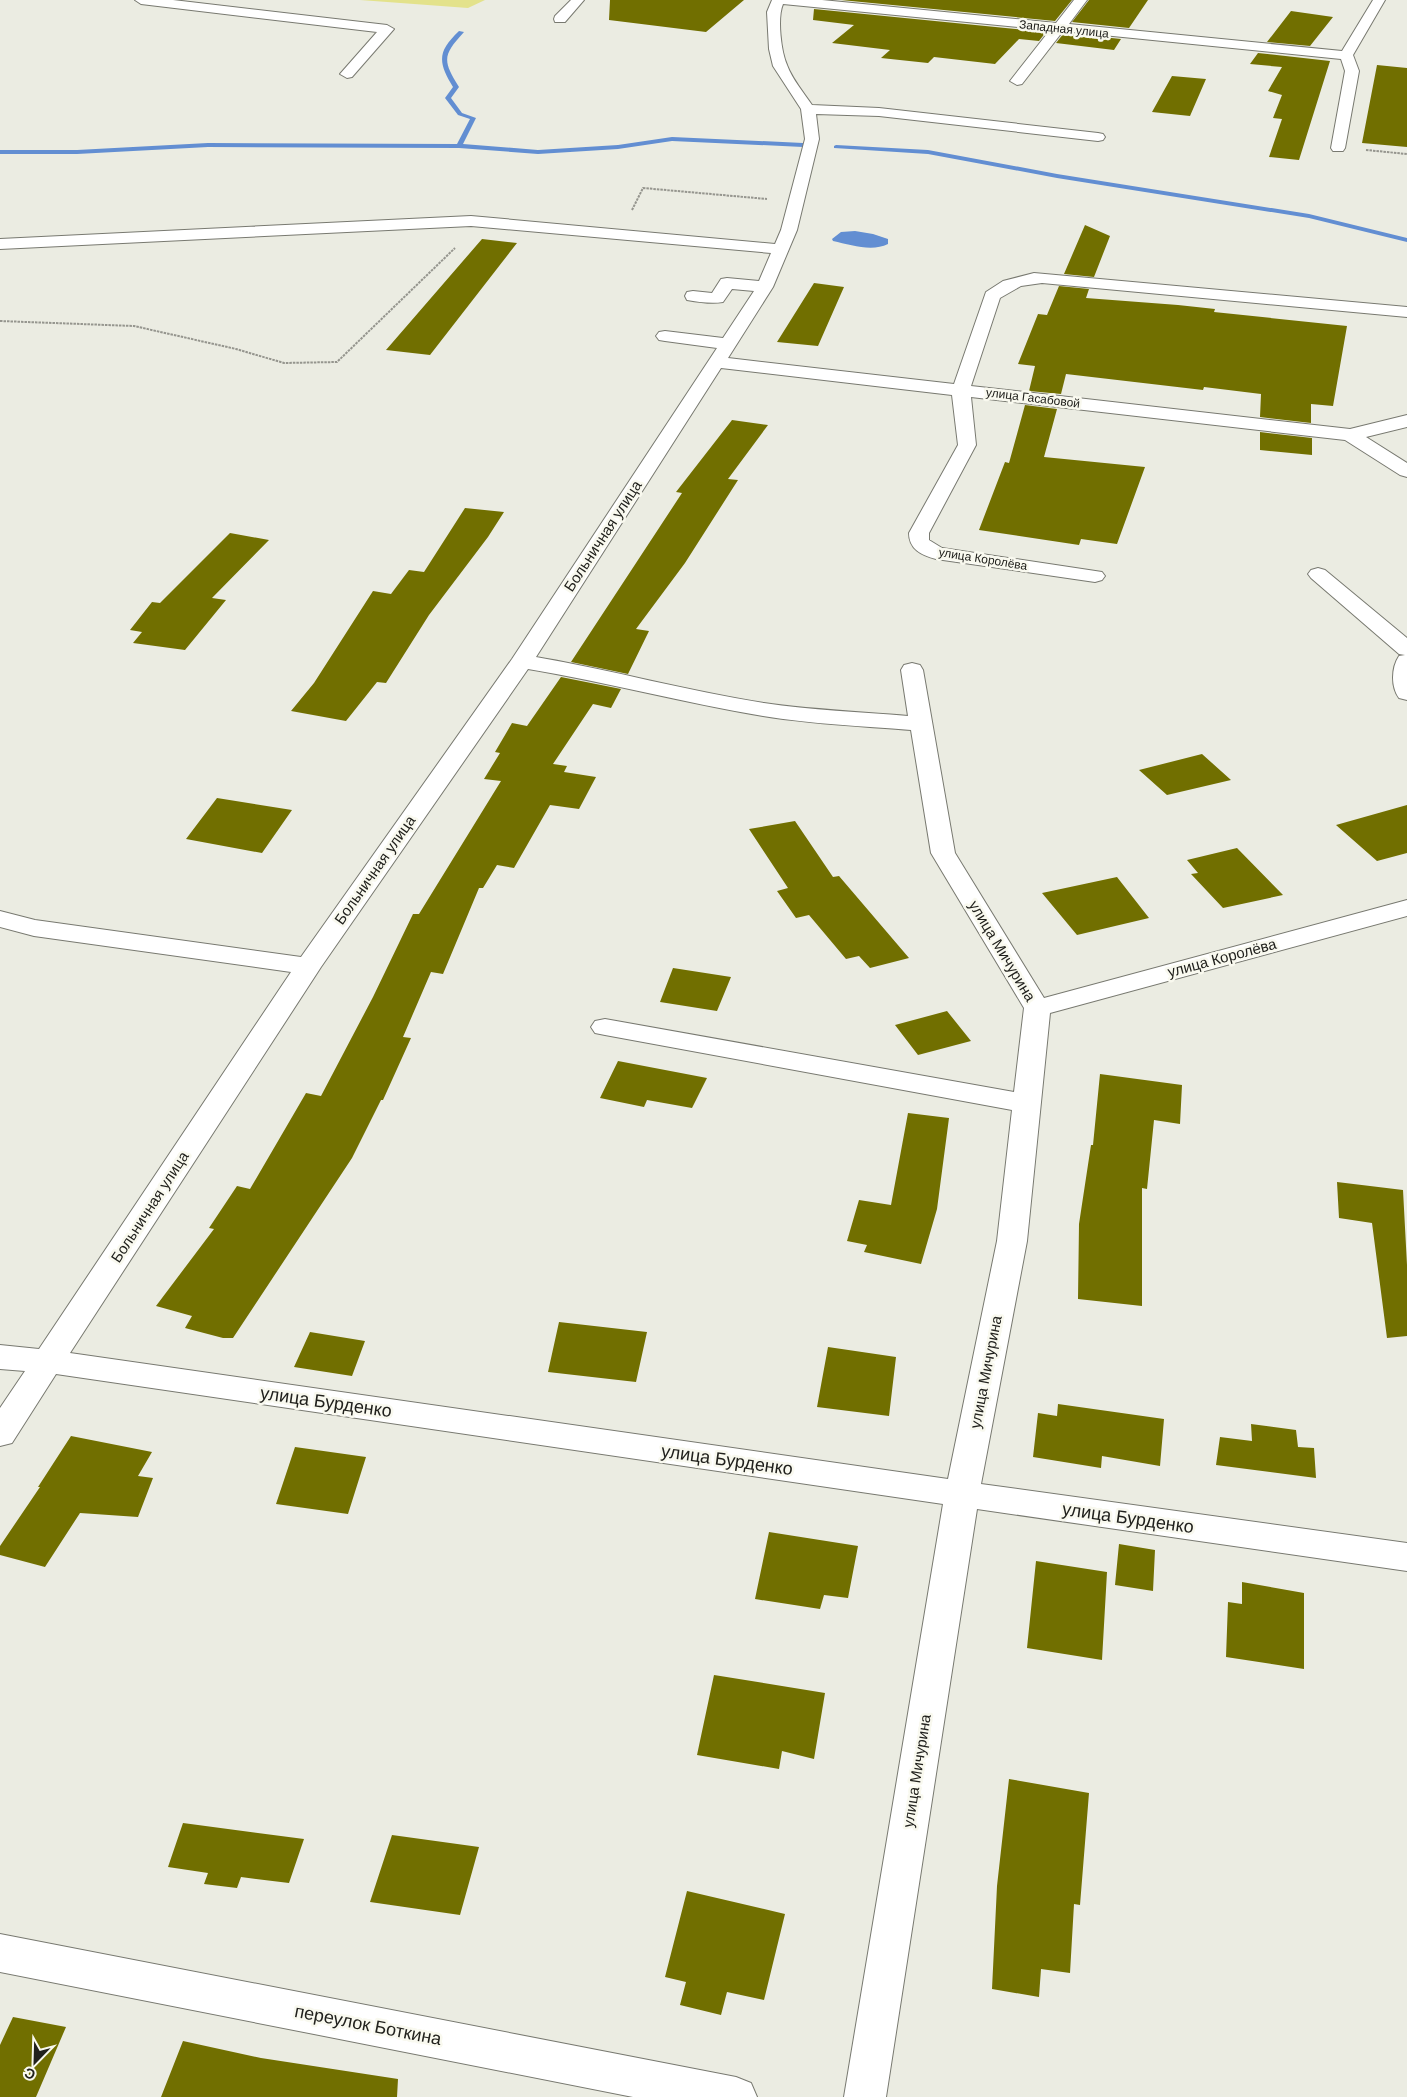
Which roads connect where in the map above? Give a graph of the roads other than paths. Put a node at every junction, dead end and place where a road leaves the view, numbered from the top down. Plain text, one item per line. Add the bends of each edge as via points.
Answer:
1 (141, 0) edge
2 (578, 0) edge
3 (778, 0) edge
4 (783, 0) edge
5 (1081, 0) edge
6 (1379, 0) edge
7 (560, 20) dead end
8 (1058, 28) junction
9 (1346, 55) junction
10 (347, 74) dead end
11 (1017, 81) dead end
12 (808, 109) junction
13 (1098, 137) dead end
14 (1338, 148) road end
15 (0, 244) edge
16 (781, 249) junction
17 (765, 287) junction
18 (693, 296) dead end
19 (1407, 312) edge
20 (665, 336) dead end
21 (722, 353) junction
22 (961, 390) junction
23 (1407, 421) edge
24 (1350, 435) junction
25 (1407, 471) edge
26 (1318, 574) dead end
27 (1096, 576) dead end
28 (1407, 650) edge
29 (522, 661) junction
30 (1407, 662) edge
31 (912, 670) dead end
32 (1407, 693) edge
33 (921, 724) junction
34 (1407, 908) edge
35 (0, 919) edge
36 (308, 966) junction
37 (1037, 1008) junction
38 (605, 1027) dead end
39 (1027, 1104) junction
40 (0, 1356) edge
41 (48, 1361) junction
42 (0, 1434) edge
43 (962, 1494) junction
44 (1407, 1557) edge
45 (0, 1953) edge
46 (736, 2097) edge
47 (865, 2097) edge

1 - 10 street via 387,29
2 - 7 street
3 - 12 street via 773,12 780,66
4 - 8 street, Западная улица
5 - 8 street
6 - 9 street
8 - 9 street, Западная улица
8 - 11 street
9 - 14 street via 1352,71
12 - 13 street via 908,115
12 - 16 street, Больничная улица via 812,138 789,230
15 - 16 street via 482,222
16 - 17 street, Больничная улица
17 - 18 street via 727,283 718,298
17 - 21 street, Больничная улица
19 - 22 street via 1090,282 1024,279 1010,283 992,296
20 - 21 street, улица Гасабовой
21 - 22 street, улица Гасабовой
21 - 29 street, Больничная улица
22 - 24 street, улица Гасабовой
22 - 27 street, улица Королёва via 967,445 919,533 919,543 936,553
23 - 24 street
24 - 25 street
26 - 28 street
29 - 33 street via 765,710
29 - 36 street, Больничная улица
30 - 32 street via 1404,688
31 - 33 street, улица Мичурина
33 - 37 street, улица Мичурина via 943,854
34 - 37 street, улица Королёва
35 - 36 street via 34,928
36 - 41 street, Больничная улица
37 - 39 street, улица Мичурина
38 - 39 street
39 - 43 street, улица Мичурина via 1012,1241
40 - 41 street, улица Бурденко
41 - 42 street, Больничная улица
41 - 43 street, улица Бурденко
43 - 44 street, улица Бурденко
43 - 47 street, улица Мичурина
45 - 46 street, переулок Боткина

